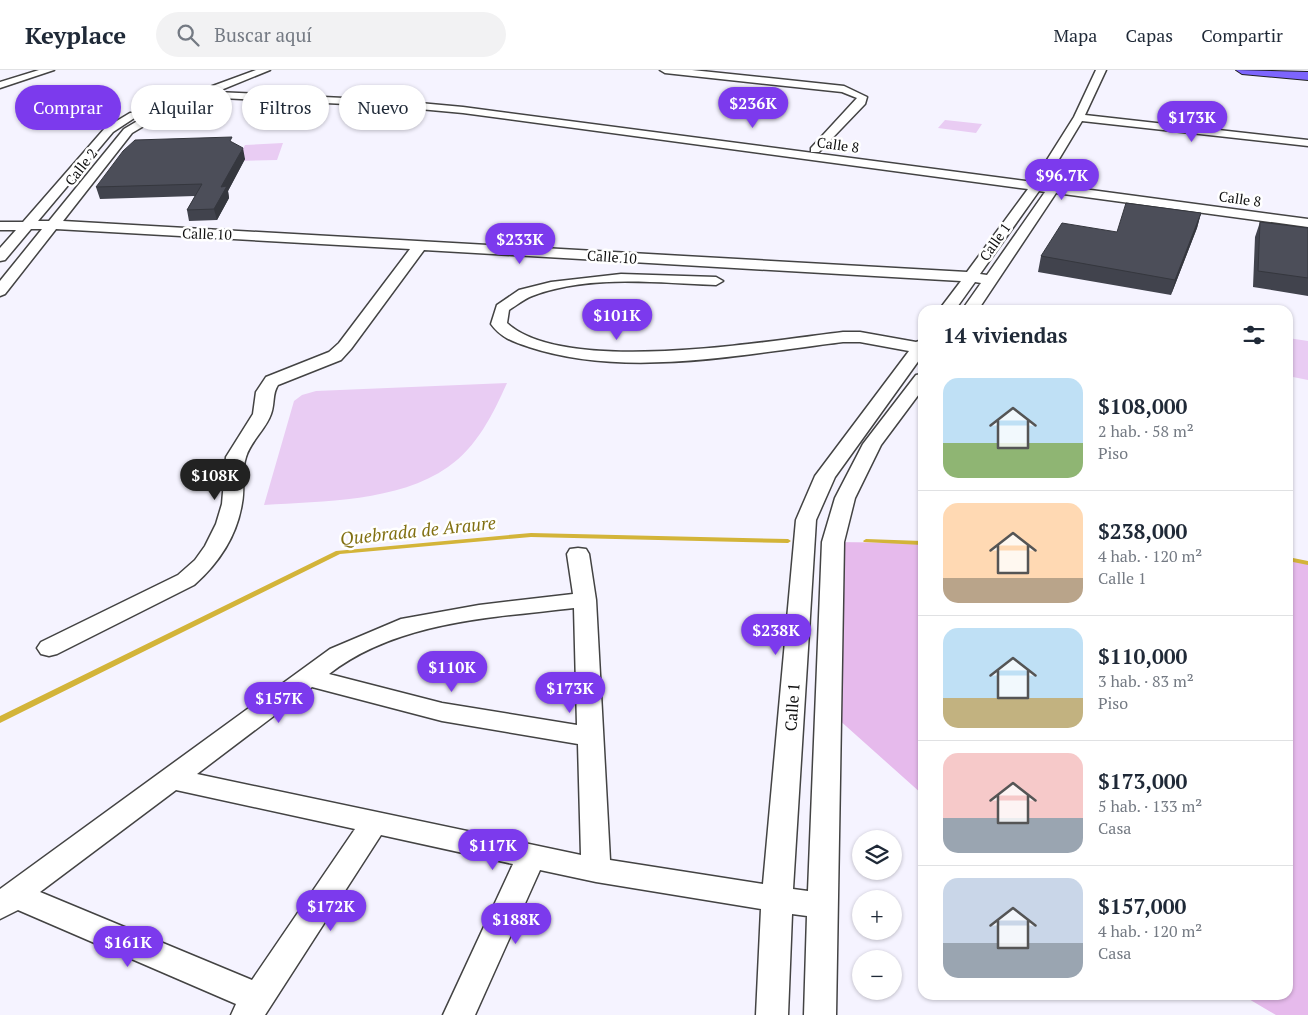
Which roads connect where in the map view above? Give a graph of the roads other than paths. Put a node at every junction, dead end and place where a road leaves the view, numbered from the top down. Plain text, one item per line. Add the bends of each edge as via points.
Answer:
1 (49, 70) edge
2 (245, 70) edge
3 (265, 70) edge
4 (665, 70) edge
5 (1101, 70) edge
6 (1114, 70) edge
7 (1242, 70) edge
8 (1287, 70) edge
9 (1308, 72) edge
10 (1308, 76) edge
11 (0, 85) edge
12 (213, 85) edge
13 (219, 85) edge
14 (232, 93) edge
15 (232, 94) edge
16 (1085, 117) junction
17 (131, 118) edge
18 (131, 129) edge
19 (1308, 143) edge
20 (815, 150) junction
21 (1038, 184) junction
22 (1056, 186) junction
23 (1308, 215) edge
24 (1308, 223) edge
25 (54, 225) junction
26 (0, 226) edge
27 (28, 226) junction
28 (421, 245) junction
29 (0, 257) edge
30 (971, 277) junction
31 (989, 280) junction
32 (716, 281) dead end
33 (0, 291) edge
34 (951, 305) edge
35 (973, 305) edge
36 (918, 346) edge
37 (918, 352) edge
38 (918, 384) edge
39 (578, 554) dead end
40 (585, 600) junction
41 (50, 648) dead end
42 (307, 677) junction
43 (591, 737) junction
44 (173, 779) junction
45 (374, 823) junction
46 (531, 857) junction
47 (596, 870) junction
48 (8, 900) edge
49 (777, 900) junction
50 (823, 906) junction
51 (253, 1007) edge
52 (459, 1015) edge
53 (772, 1015) edge
54 (820, 1015) edge

1 - 11 street
2 - 12 street, Calle 2
3 - 13 street, Calle 2
4 - 20 street via 844,89 862,97 861,102
5 - 16 street, Calle 1
6 - 16 street, Calle 1
7 - 10 main road
8 - 9 main road
14 - 20 street, Calle 8 via 432,101
15 - 21 street, Calle 8 via 463,110
16 - 19 street
16 - 21 street, Calle 1
16 - 22 street, Calle 1
17 - 27 street, Calle 2 via 109,130
18 - 25 street, Calle 2
20 - 21 street, Calle 8
21 - 22 street, Calle 8
21 - 30 street, Calle 1
22 - 23 street, Calle 8
22 - 24 street, Calle 8
22 - 31 street, Calle 1
25 - 27 street, Calle 10
25 - 28 street, Calle 10
25 - 33 street, Calle 2
26 - 27 street, Calle 10
27 - 29 street, Calle 2
28 - 30 street, Calle 10
28 - 41 street via 335,356 272,381 265,392 262,414 236,457 234,495 226,524 203,565 186,580
30 - 31 street, Calle 10
30 - 34 street, Calle 1
31 - 35 street, Calle 1
32 - 36 street via 573,282 527,293 502,308 499,324 512,336 558,351 632,357 689,355 843,337
37 - 49 street, Calle 1 via 825,476 806,520
38 - 50 street via 872,444 845,498 833,542
39 - 40 street
40 - 42 street via 479,612 400,627 338,655
40 - 43 street
42 - 43 street via 442,712
42 - 44 street
43 - 47 street
44 - 45 street
44 - 48 street
45 - 46 street
45 - 51 street
46 - 47 street
46 - 52 street
47 - 49 street
48 - 51 street
49 - 50 street
49 - 53 street, Calle 1
50 - 54 street

